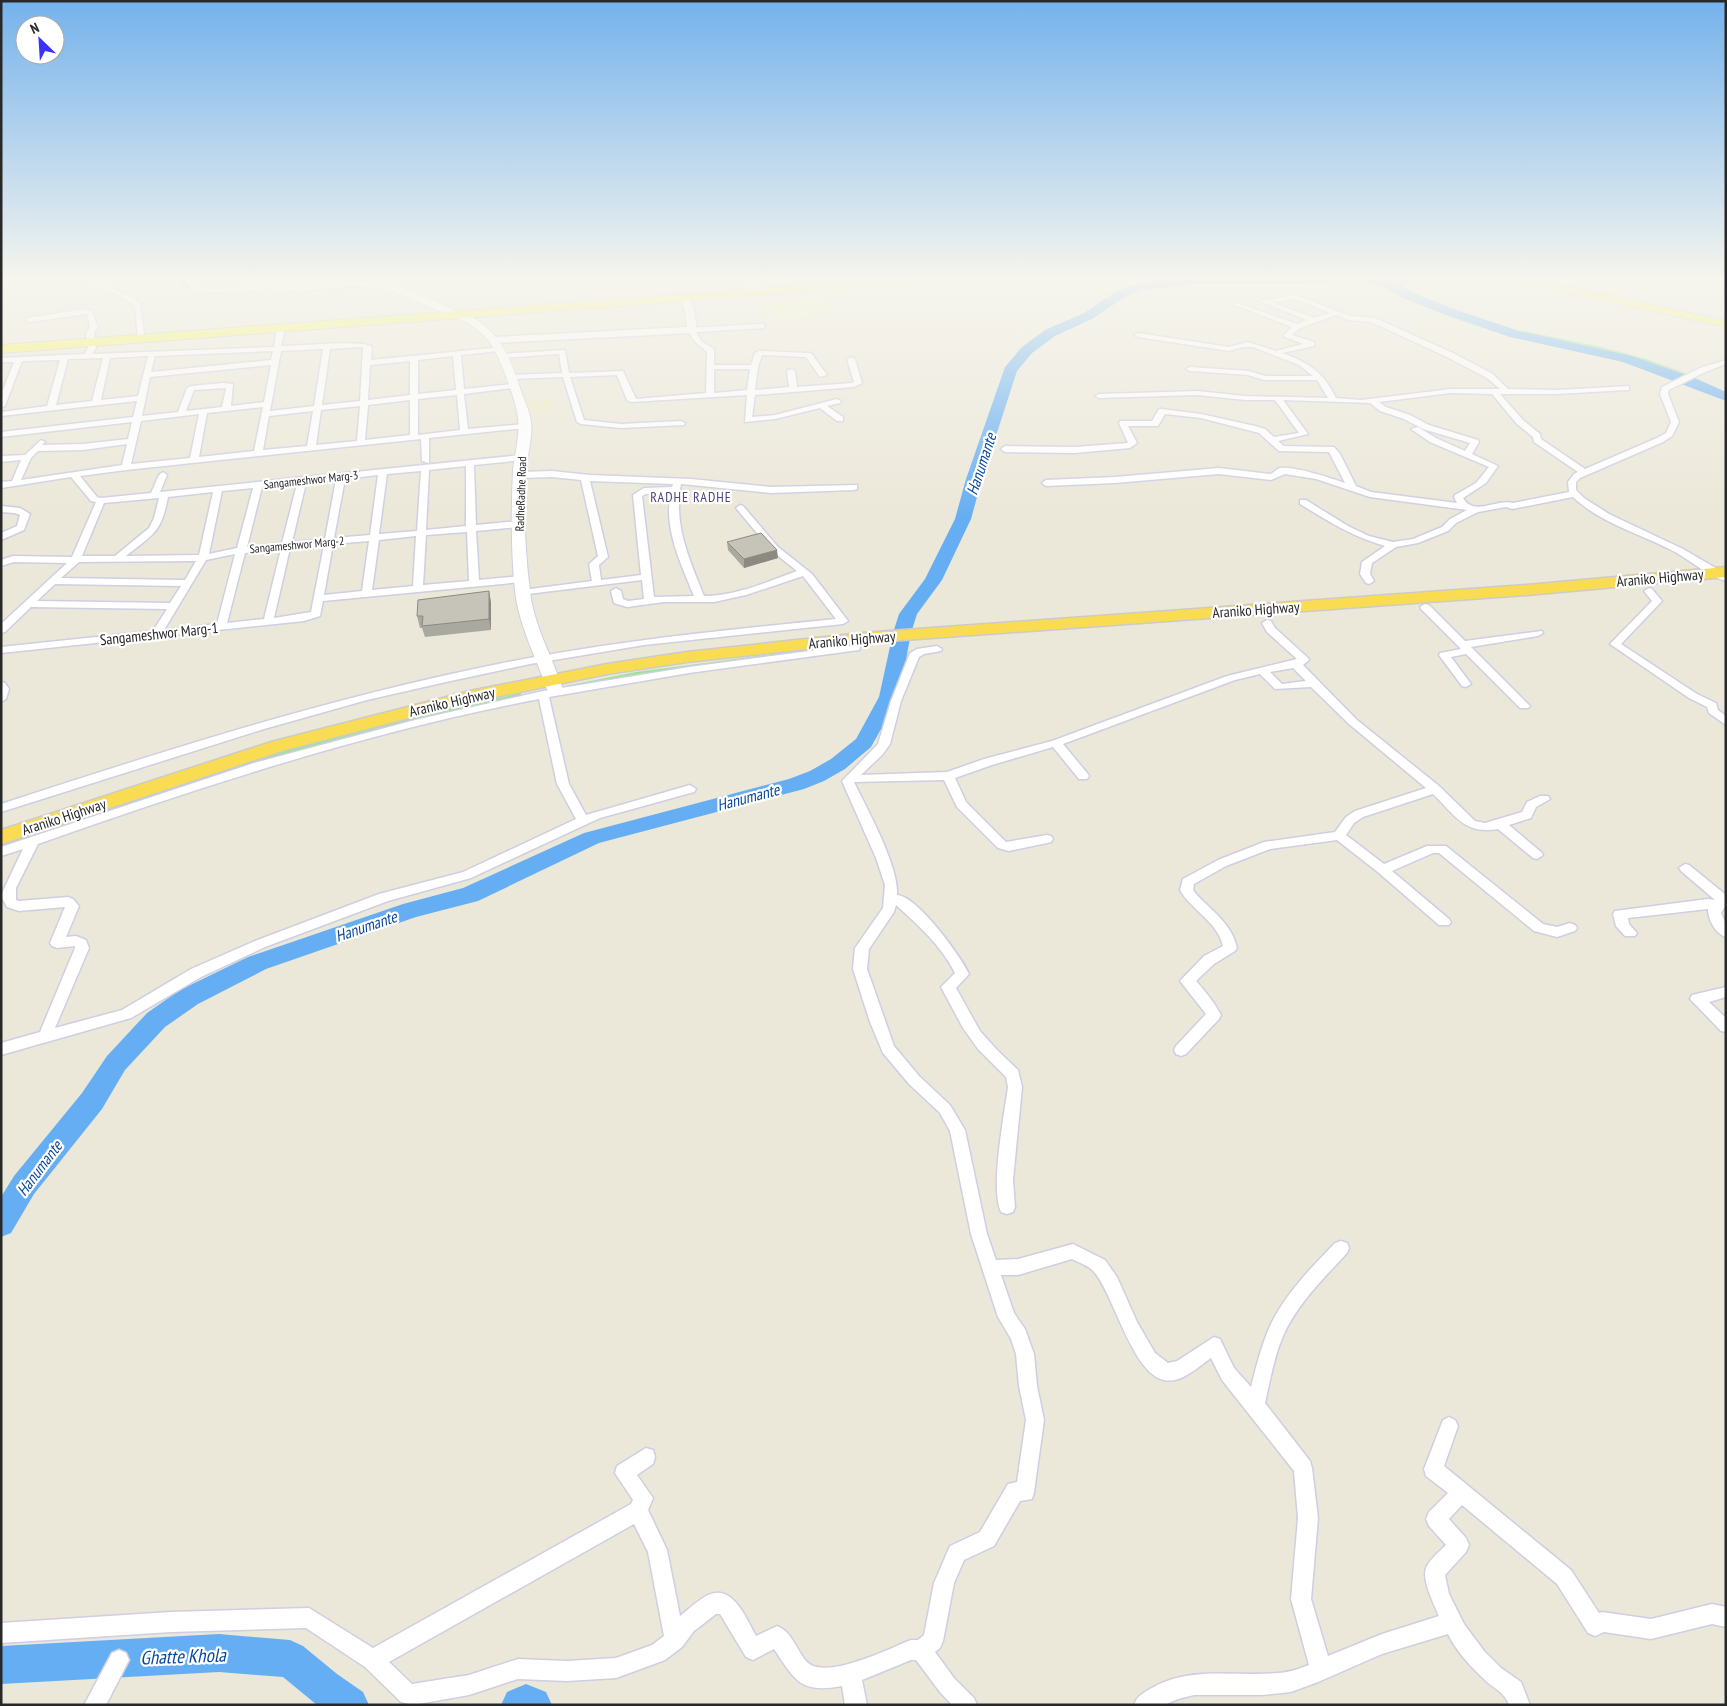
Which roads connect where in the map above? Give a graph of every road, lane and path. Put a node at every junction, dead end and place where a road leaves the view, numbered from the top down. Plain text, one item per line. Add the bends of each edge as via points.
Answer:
1 (107, 355) edge
2 (86, 356) joint
3 (94, 356) edge
4 (151, 356) edge
5 (275, 356) edge
6 (325, 356) edge
7 (367, 356) edge
8 (440, 356) edge
9 (457, 356) edge
10 (501, 356) edge
11 (563, 356) edge
12 (710, 356) edge
13 (758, 356) edge
14 (809, 356) edge
15 (1283, 356) edge
16 (1450, 356) edge
17 (65, 357) junction
18 (414, 358) junction
19 (19, 359) junction
20 (851, 359) dead end
21 (1, 360) edge
22 (274, 362) junction
23 (1726, 362) edge
24 (367, 363) junction
25 (711, 367) junction
26 (754, 367) junction
27 (1190, 370) dead end
28 (790, 371) dead end
29 (147, 375) junction
30 (566, 375) junction
31 (823, 375) dead end
32 (1319, 378) junction
33 (511, 382) junction
34 (1626, 388) dead end
35 (793, 390) junction
36 (1493, 390) junction
37 (1506, 390) junction
38 (752, 391) junction
39 (461, 392) junction
40 (710, 394) junction
41 (1099, 396) dead end
42 (414, 397) junction
43 (142, 398) junction
44 (1277, 398) junction
45 (837, 401) dead end
46 (1333, 401) junction
47 (1373, 402) junction
48 (96, 403) junction
49 (363, 403) junction
50 (267, 404) junction
51 (1, 406) edge
52 (820, 406) junction
53 (51, 408) junction
54 (316, 408) junction
55 (226, 409) junction
56 (203, 412) junction
57 (1, 414) edge
58 (181, 414) junction
59 (265, 414) junction
60 (137, 419) junction
61 (840, 419) dead end
62 (682, 423) dead end
63 (525, 426) junction
64 (51, 429) junction
65 (1415, 429) dead end
66 (464, 432) junction
67 (1, 434) edge
68 (425, 436) junction
69 (414, 437) junction
70 (1272, 440) junction
71 (132, 441) junction
72 (362, 443) junction
73 (37, 448) junction
74 (311, 448) junction
75 (1005, 449) dead end
76 (258, 454) junction
77 (1467, 455) junction
78 (27, 456) junction
79 (521, 458) junction
80 (1, 459) edge
81 (194, 460) junction
82 (470, 463) junction
83 (426, 464) junction
84 (126, 467) junction
85 (383, 472) junction
86 (1585, 473) junction
87 (74, 475) junction
88 (163, 475) dead end
89 (521, 475) junction
90 (341, 476) junction
91 (590, 478) junction
92 (302, 480) junction
93 (15, 483) junction
94 (1046, 483) dead end
95 (1, 485) edge
96 (258, 485) junction
97 (677, 485) junction
98 (854, 487) dead end
99 (1352, 488) junction
100 (218, 490) junction
101 (1574, 494) junction
102 (160, 496) junction
103 (101, 501) junction
104 (1303, 502) dead end
105 (740, 508) dead end
106 (1, 509) edge
107 (1471, 509) junction
108 (518, 524) junction
109 (471, 528) junction
110 (421, 533) junction
111 (1, 537) edge
112 (373, 538) junction
113 (329, 542) junction
114 (1393, 545) junction
115 (287, 546) junction
116 (242, 550) junction
117 (203, 558) junction
118 (117, 559) junction
119 (75, 560) junction
120 (1, 563) edge
121 (1718, 570) edge
122 (804, 572) junction
123 (646, 577) junction
124 (522, 578) junction
125 (52, 581) junction
126 (1369, 581) dead end
127 (188, 583) junction
128 (474, 583) junction
129 (597, 583) junction
130 (418, 588) junction
131 (616, 590) dead end
132 (523, 592) junction
133 (1649, 592) dead end
134 (367, 593) junction
135 (319, 598) junction
136 (700, 599) junction
137 (649, 600) junction
138 (28, 604) junction
139 (174, 606) junction
140 (1425, 607) dead end
141 (268, 622) junction
142 (1267, 622) dead end
143 (221, 627) junction
144 (1, 630) edge
145 (156, 634) junction
146 (1538, 634) dead end
147 (859, 638) junction
148 (1465, 648) junction
149 (937, 649) dead end
150 (1, 650) edge
151 (1296, 664) junction
152 (1262, 670) junction
153 (549, 679) junction
154 (1314, 684) junction
155 (1466, 684) dead end
156 (1, 685) edge
157 (1, 699) edge
158 (1524, 706) dead end
159 (1726, 722) edge
160 (1056, 743) junction
161 (948, 776) junction
162 (1083, 776) dead end
163 (853, 777) junction
164 (690, 789) dead end
165 (1435, 789) junction
166 (1544, 799) dead end
167 (1, 808) edge
168 (583, 820) junction
169 (1, 824) edge
170 (1500, 824) junction
171 (1339, 836) junction
172 (1, 837) edge
173 (1047, 839) dead end
174 (33, 841) junction
175 (1, 852) edge
176 (1537, 856) dead end
177 (1686, 868) dead end
178 (1383, 870) junction
179 (898, 899) dead end
180 (1722, 902) edge
181 (1444, 922) dead end
182 (1570, 928) dead end
183 (1726, 932) edge
184 (1630, 933) dead end
185 (1726, 992) edge
186 (1726, 1027) edge
187 (47, 1035) junction
188 (1, 1049) edge
189 (1181, 1050) dead end
190 (1007, 1207) dead end
191 (1341, 1248) dead end
192 (990, 1268) junction
193 (1255, 1405) junction
194 (1449, 1426) dead end
195 (646, 1457) dead end
196 (1462, 1492) junction
197 (638, 1511) junction
198 (1726, 1617) edge
199 (1453, 1622) junction
200 (1, 1633) edge
201 (675, 1640) junction
202 (921, 1650) junction
203 (118, 1660) dead end
204 (372, 1660) junction
205 (1321, 1670) junction
206 (850, 1673) junction
207 (94, 1705) edge
208 (856, 1705) edge
209 (967, 1705) edge
210 (1144, 1705) edge
211 (1520, 1705) edge

1 - 48 street
2 - 3 street
2 - 17 street
4 - 29 street
5 - 22 street
6 - 54 street
7 - 24 street
8 - 18 street
9 - 39 street
10 - 33 main road, RadheRadhe Road
11 - 30 street
12 - 25 street
13 - 26 street
14 - 31 street
15 - 32 street via 1301,362
16 - 37 street via 1490,376
17 - 19 street
17 - 53 street
18 - 24 street
18 - 42 street
19 - 21 street
19 - 51 street
20 - 35 street via 858,383
22 - 29 street
22 - 50 street
23 - 86 street via 1704,368 1665,389 1675,422 1669,434
24 - 49 street
25 - 26 street
25 - 40 street
26 - 38 street
27 - 32 street via 1256,374 1264,378
28 - 35 street
29 - 43 street
30 - 33 street
30 - 40 street via 620,372 631,400 636,401
30 - 62 street via 581,422 622,426
32 - 46 street
33 - 39 street
33 - 63 main road, RadheRadhe Road
34 - 37 street via 1557,392
35 - 38 street
36 - 37 street
36 - 47 street via 1432,392
36 - 86 street via 1537,440
38 - 40 street
38 - 52 street via 748,420
39 - 42 street
39 - 66 street
41 - 44 street via 1180,392
42 - 49 street
42 - 69 street
43 - 48 street
43 - 60 street
44 - 46 street
44 - 70 street via 1304,434
45 - 52 street
46 - 47 street
47 - 77 street via 1426,427 1475,442
48 - 53 street
49 - 54 street
49 - 72 street
50 - 55 street
50 - 59 street
52 - 61 street
53 - 57 street
54 - 59 street
54 - 74 street
55 - 56 street
55 - 58 street via 230,386 223,385 190,389
56 - 58 street
56 - 81 street
58 - 60 street
59 - 76 street
60 - 64 street
60 - 71 street
63 - 66 street
63 - 79 main road, RadheRadhe Road
64 - 67 street
64 - 73 street
65 - 77 street
66 - 68 street
68 - 69 street
68 - 83 street
69 - 72 street
70 - 75 street via 1262,431 1252,428 1208,417 1162,412 1155,424 1124,424 1133,443 1130,445 1075,450
70 - 99 street via 1282,449 1331,449
71 - 73 street
71 - 84 street
72 - 74 street
73 - 78 street
74 - 76 street
76 - 81 street
77 - 107 street via 1494,466 1476,488 1458,497
78 - 80 street
78 - 93 street
79 - 82 street, Sangameshwor Marg-3
79 - 89 main road, RadheRadhe Road
81 - 84 street
82 - 83 street, Sangameshwor Marg-3
82 - 109 street
83 - 85 street, Sangameshwor Marg-3
83 - 110 street
84 - 87 street
85 - 90 street, Sangameshwor Marg-3
85 - 112 street
86 - 101 street via 1574,480
87 - 93 street
87 - 103 street via 94,499
88 - 102 street
89 - 91 street
89 - 108 main road, RadheRadhe Road
90 - 92 street, Sangameshwor Marg-3
90 - 113 street
91 - 97 street
91 - 129 street via 585,479 603,557 594,564
92 - 96 street, Sangameshwor Marg-3
92 - 115 street
93 - 95 street
94 - 99 street via 1218,471 1271,477 1285,471
96 - 100 street, Sangameshwor Marg-3
96 - 116 street
97 - 98 street via 771,490
97 - 123 street via 638,495
97 - 136 street via 673,520
99 - 107 street via 1399,500
100 - 102 street, Sangameshwor Marg-3
100 - 117 street
101 - 107 street via 1512,506
101 - 121 street via 1615,520
102 - 103 street, Sangameshwor Marg-3
102 - 118 street via 156,526
103 - 119 street
104 - 114 street via 1345,528
105 - 122 street via 776,550
106 - 111 street via 25,514 21,528
107 - 114 street via 1445,529 1415,541
108 - 109 street, Sangameshwor Marg-2
108 - 124 main road, RadheRadhe Road
109 - 110 street, Sangameshwor Marg-2
109 - 128 street
110 - 112 street, Sangameshwor Marg-2
110 - 130 street
112 - 113 street, Sangameshwor Marg-2
112 - 134 street
113 - 115 street, Sangameshwor Marg-2
113 - 135 street
114 - 126 street via 1367,562 1365,574
115 - 116 street, Sangameshwor Marg-2
115 - 141 street
116 - 117 street, Sangameshwor Marg-2
116 - 143 street
117 - 118 street, Sangameshwor Marg-2
117 - 127 street
118 - 119 street, Sangameshwor Marg-2
119 - 120 street, Sangameshwor Marg-2 via 13,559
119 - 125 street
121 - 147 highway, Araniko Highway via 1527,590 944,627
122 - 136 street via 743,593
122 - 153 street via 843,621 643,642
123 - 129 street
123 - 137 street
124 - 128 street
124 - 132 main road, RadheRadhe Road
125 - 127 street
125 - 138 street
127 - 139 street
128 - 130 street
129 - 132 street
130 - 134 street
131 - 137 street via 618,601 622,603
132 - 153 main road, RadheRadhe Road via 532,632
133 - 159 street via 1657,601 1615,644 1712,705 1713,711
134 - 135 street
135 - 141 street, Sangameshwor Marg-1 via 316,614
136 - 137 street
138 - 139 street
138 - 144 street
139 - 145 street
140 - 148 street
141 - 143 street, Sangameshwor Marg-1
142 - 151 street via 1271,630 1304,660
143 - 145 street, Sangameshwor Marg-1
145 - 150 street, Sangameshwor Marg-1
146 - 148 street
147 - 153 street via 742,662
147 - 153 highway, Araniko Highway via 667,649
148 - 155 street via 1444,655
148 - 158 street
149 - 163 street via 914,655 884,744
151 - 152 street
151 - 154 street
152 - 154 street via 1279,688
152 - 160 street via 1188,693
153 - 167 street via 418,684 311,711
153 - 168 street via 563,784
153 - 169 highway, Araniko Highway via 343,715 237,746
153 - 172 highway, Araniko Highway via 278,746
153 - 174 street via 416,723 304,752
154 - 165 street via 1353,722
156 - 157 street via 4,689
160 - 161 street
160 - 162 street
161 - 163 street
161 - 173 street via 961,804 1002,845 1009,847
163 - 192 street via 848,780 882,858 892,895 889,909 862,948 860,969 888,1049 914,1080 945,1109 956,1130 979,1234
164 - 168 street
165 - 170 street via 1471,824 1486,827
165 - 171 street via 1360,814 1350,820
166 - 170 street via 1531,805 1527,815
168 - 187 street via 467,875 384,897 260,944 196,973 126,1014
170 - 176 street
171 - 178 street
171 - 189 street via 1268,846 1222,863 1188,882 1186,890 1191,899 1226,931 1230,948 1209,960 1187,981 1214,1015
174 - 175 street
174 - 187 street via 7,895 9,900 19,906 68,902 72,906 57,943 76,942 82,948
177 - 180 street
178 - 181 street
178 - 182 street via 1431,849 1442,850 1539,928 1557,932
179 - 190 street via 956,960 962,974 948,987 962,1018 992,1057 1013,1074 1015,1088 1005,1180
180 - 183 street via 1714,913
180 - 184 street via 1620,914 1623,926
185 - 186 street via 1697,999
187 - 188 street
191 - 193 street via 1285,1314
192 - 193 street via 1018,1267 1073,1251 1099,1265 1111,1282 1149,1359 1165,1372 1181,1369 1214,1344 1228,1374
192 - 202 street via 1007,1317 1019,1335 1025,1354 1035,1420 1025,1492 1015,1491 987,1539 957,1553 944,1583 933,1641
193 - 205 street via 1303,1468 1308,1518 1301,1599
194 - 196 street via 1433,1468
195 - 197 street via 624,1473 644,1498
196 - 198 street via 1564,1577 1595,1626 1602,1622 1651,1629 1712,1614
196 - 199 street via 1436,1519 1459,1545 1434,1572 1440,1596
197 - 201 street via 657,1550
197 - 204 street
199 - 205 street via 1414,1632
199 - 211 street via 1477,1658 1514,1689
200 - 204 street via 170,1622 309,1618
201 - 204 street via 658,1653 616,1668 518,1669 470,1685 408,1695
201 - 206 street via 687,1624 713,1603 726,1605 753,1650 777,1636 786,1645 795,1665 806,1675 823,1679
202 - 206 street via 911,1650
202 - 209 street via 947,1685
203 - 207 street
205 - 210 street via 1297,1681 1180,1686 1166,1690
206 - 208 street

